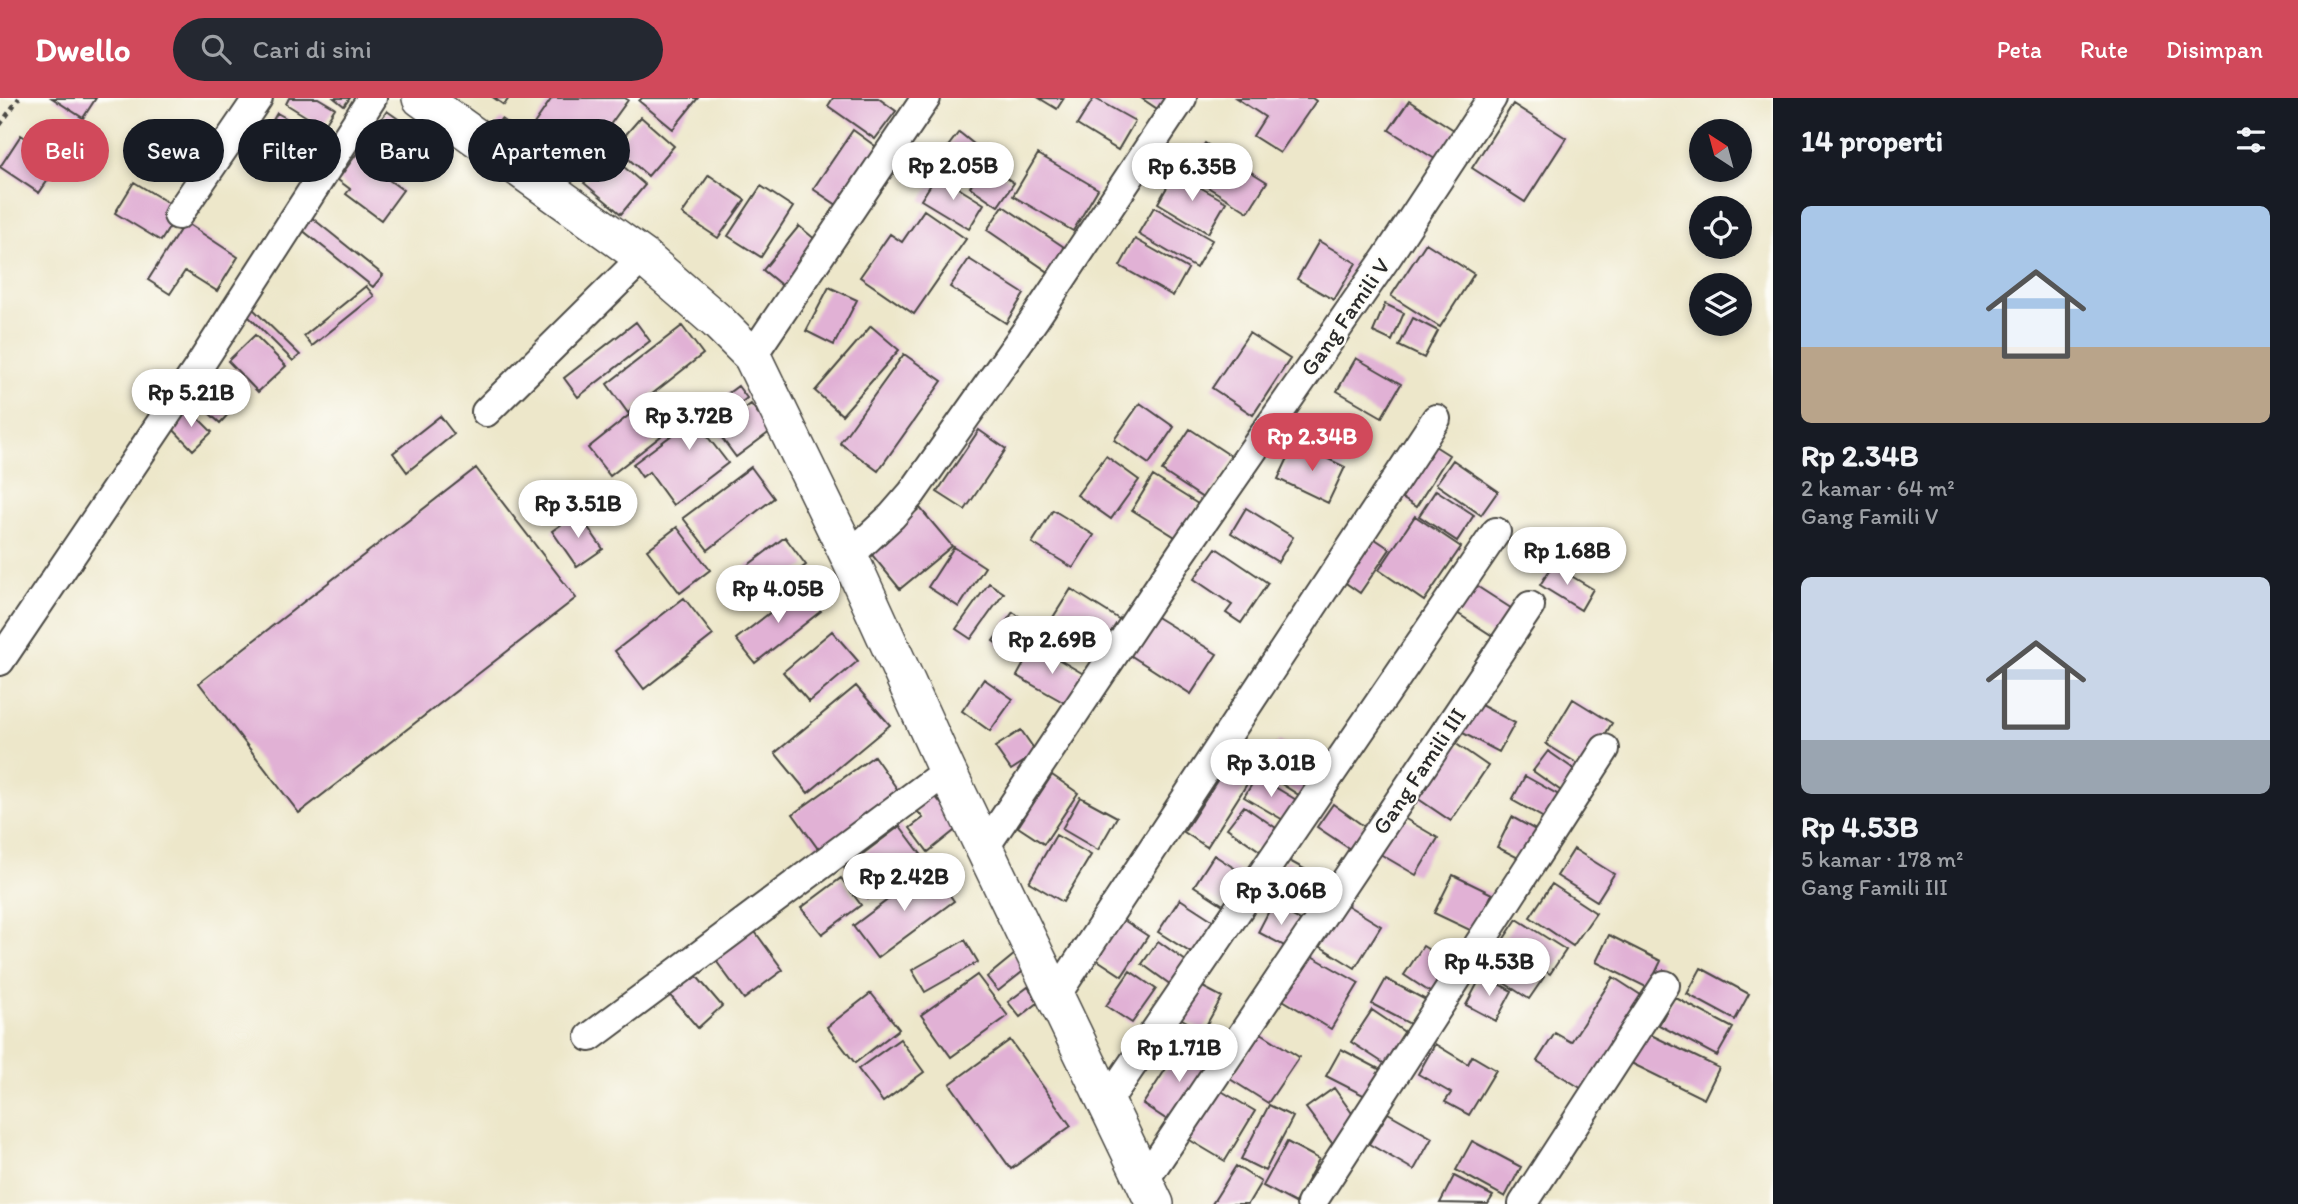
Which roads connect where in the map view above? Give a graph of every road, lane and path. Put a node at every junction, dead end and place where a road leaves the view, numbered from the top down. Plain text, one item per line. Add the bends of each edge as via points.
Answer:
1 (19, 98) edge
2 (258, 98) edge
3 (372, 98) edge
4 (421, 98) edge
5 (926, 98) edge
6 (1182, 98) edge
7 (1492, 98) edge
8 (0, 125) edge
9 (178, 215) dead end
10 (642, 257) junction
11 (752, 356) junction
12 (486, 412) dead end
13 (1436, 419) dead end
14 (1496, 532) dead end
15 (849, 556) junction
16 (1530, 606) dead end
17 (0, 661) edge
18 (1605, 749) dead end
19 (947, 771) junction
20 (985, 848) junction
21 (1665, 985) dead end
22 (1055, 996) junction
23 (590, 1037) dead end
24 (1106, 1103) junction
25 (1149, 1192) edge
26 (1311, 1204) edge
27 (1523, 1204) edge

1 - 8 path
2 - 9 street
3 - 17 street via 198,368
4 - 10 main road
5 - 11 street
6 - 15 street via 912,492
7 - 20 street, Gang Famili V
10 - 11 main road
10 - 12 street
11 - 15 main road
13 - 22 street
14 - 24 street
15 - 19 main road
16 - 25 street, Gang Famili III
18 - 26 street
19 - 20 main road
19 - 23 street
20 - 22 main road
21 - 27 street
22 - 24 main road
24 - 25 main road

